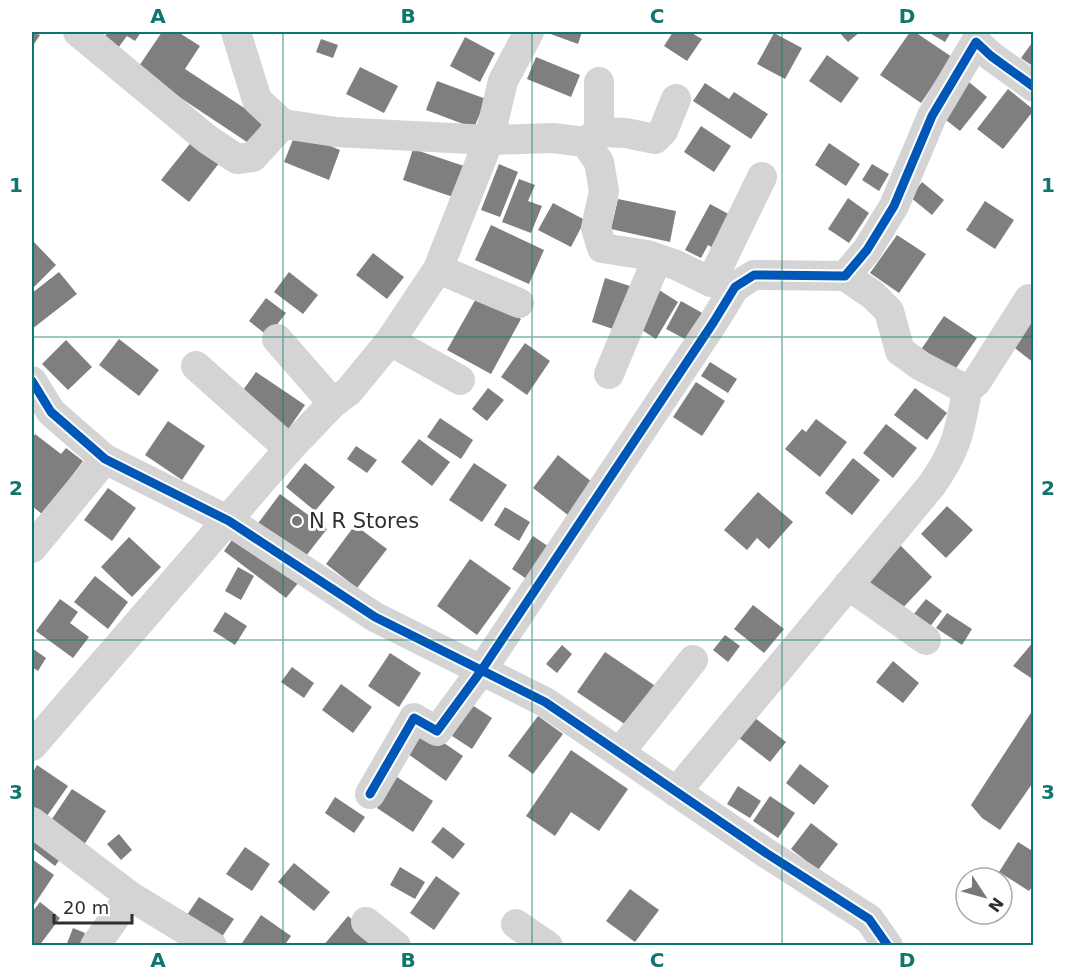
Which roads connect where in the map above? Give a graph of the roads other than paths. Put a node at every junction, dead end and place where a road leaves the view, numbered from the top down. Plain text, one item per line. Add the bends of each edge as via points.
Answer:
1 (78, 32) edge
2 (236, 32) edge
3 (530, 32) edge
4 (980, 37) edge
5 (598, 82) dead end
6 (1034, 87) edge
7 (676, 99) dead end
8 (283, 124) junction
9 (592, 137) junction
10 (489, 140) junction
11 (762, 177) dead end
12 (657, 259) junction
13 (438, 269) junction
14 (845, 276) junction
15 (723, 285) junction
16 (1034, 301) edge
17 (519, 303) dead end
18 (277, 339) dead end
19 (390, 341) junction
20 (196, 366) dead end
21 (609, 374) dead end
22 (460, 380) dead end
23 (32, 381) edge
24 (967, 390) junction
25 (333, 403) junction
26 (290, 449) junction
27 (105, 459) junction
28 (229, 521) junction
29 (32, 548) edge
30 (848, 585) junction
31 (926, 640) dead end
32 (693, 660) dead end
33 (482, 671) junction
34 (32, 746) edge
35 (620, 752) junction
36 (676, 792) junction
37 (370, 794) dead end
38 (32, 822) edge
39 (130, 896) junction
40 (366, 922) dead end
41 (516, 924) dead end
42 (95, 945) edge
43 (212, 945) edge
44 (396, 945) edge
45 (548, 945) edge
46 (888, 945) edge

1 - 8 street via 207,139 237,159 254,157
2 - 8 street via 257,100
3 - 10 street via 503,81
4 - 6 street via 991,56
4 - 14 street via 932,116 894,206 867,250
5 - 9 street
7 - 9 street via 663,131 655,139 626,133
8 - 10 street via 336,132
9 - 10 street
9 - 12 street via 604,191 596,228 602,248
10 - 13 street
11 - 15 street
12 - 15 street
12 - 21 street
13 - 17 street
13 - 19 street
14 - 15 street via 754,275
14 - 24 street via 889,311 900,351
15 - 33 street via 713,323
16 - 24 street via 1029,299 977,381
18 - 25 street
19 - 22 street
19 - 25 street via 349,391
20 - 26 street
23 - 27 street via 51,412
24 - 30 street via 960,434 947,463
25 - 26 street
26 - 28 street
27 - 28 street
27 - 29 street
28 - 33 street via 375,617
28 - 34 street
30 - 31 street
30 - 36 street
32 - 35 street
33 - 35 street via 545,702
33 - 37 street via 437,731 414,718
35 - 36 street
36 - 46 street via 869,919
38 - 39 street
39 - 42 street
39 - 43 street
40 - 44 street
41 - 45 street

